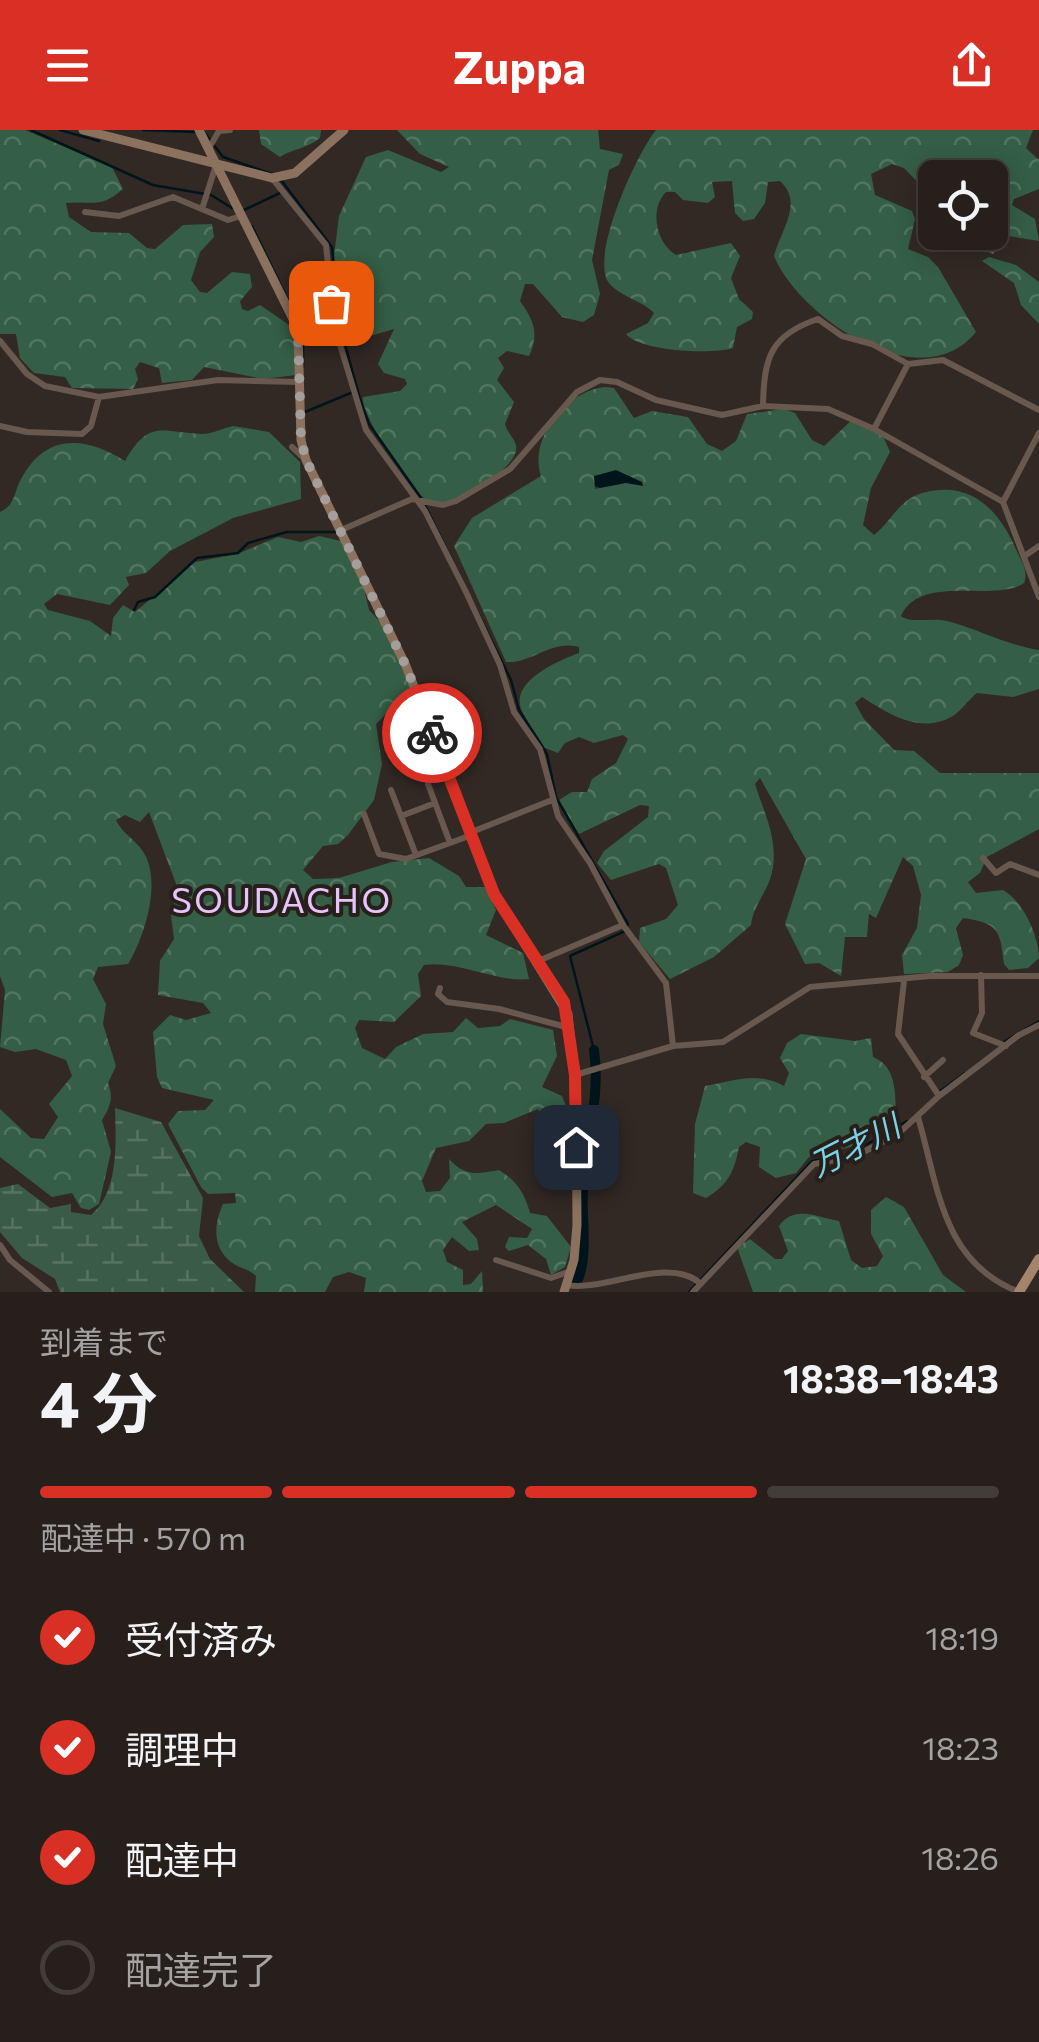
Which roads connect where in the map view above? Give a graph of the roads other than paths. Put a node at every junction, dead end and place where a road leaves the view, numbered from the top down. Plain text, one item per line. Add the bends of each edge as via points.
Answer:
1 (83, 130) edge
2 (199, 130) edge
3 (219, 130) edge
4 (230, 130) edge
5 (344, 130) edge
6 (209, 148) junction
7 (217, 164) junction
8 (272, 178) junction
9 (202, 209) junction
10 (85, 212) dead end
11 (242, 215) junction
12 (334, 325) junction
13 (298, 329) junction
14 (0, 342) edge
15 (908, 364) junction
16 (301, 382) junction
17 (98, 397) junction
18 (763, 406) junction
19 (1039, 410) edge
20 (0, 426) edge
21 (874, 429) junction
22 (1039, 433) edge
23 (292, 448) dead end
24 (306, 460) junction
25 (418, 501) junction
26 (1003, 502) junction
27 (340, 531) junction
28 (1039, 546) edge
29 (1026, 554) junction
30 (1039, 597) edge
31 (428, 784) dead end
32 (391, 790) dead end
33 (552, 800) junction
34 (435, 802) junction
35 (364, 814) dead end
36 (401, 816) junction
37 (469, 835) junction
38 (450, 843) junction
39 (416, 855) junction
40 (983, 858) dead end
41 (1039, 875) edge
42 (623, 925) junction
43 (538, 962) junction
44 (981, 976) junction
45 (1039, 976) edge
46 (904, 981) junction
47 (437, 993) dead end
48 (447, 1002) junction
49 (448, 1011) dead end
50 (1039, 1026) edge
51 (571, 1028) junction
52 (1003, 1044) junction
53 (674, 1046) junction
54 (942, 1060) dead end
55 (575, 1075) junction
56 (924, 1077) junction
57 (939, 1096) junction
58 (918, 1118) junction
59 (0, 1244) edge
60 (1039, 1259) edge
61 (496, 1260) dead end
62 (572, 1272) junction
63 (700, 1283) junction
64 (566, 1288) edge
65 (49, 1292) edge
66 (693, 1292) edge
67 (1019, 1292) edge

1 - 7 main road
2 - 6 main road
3 - 4 street
3 - 6 street
5 - 8 main road via 296,174
6 - 7 main road
7 - 8 main road
7 - 9 street
7 - 11 main road
8 - 12 street via 326,245
9 - 10 street via 168,197 119,216
9 - 11 street via 228,220
11 - 13 main road
12 - 13 street
12 - 25 street via 366,430
13 - 16 main road
14 - 17 street via 45,386
15 - 18 street via 818,319 790,328 773,348 764,370
15 - 19 street via 943,360
15 - 21 street
16 - 17 street via 218,380
16 - 24 main road
17 - 20 street via 91,426 82,434
18 - 21 street via 828,409
18 - 25 street via 722,415 600,380 577,392 510,469 456,501
21 - 26 street
22 - 26 street
23 - 24 street
24 - 27 main road
25 - 27 street
25 - 33 street via 493,648 514,712 540,749
26 - 29 street
27 - 37 main road via 406,666
28 - 29 street
29 - 30 street
31 - 34 street
32 - 36 street
33 - 37 street
33 - 42 street
34 - 36 street
34 - 38 street
35 - 39 street via 379,854
36 - 39 street
37 - 38 street
37 - 43 main road via 494,894
38 - 39 street
40 - 41 street via 996,873 1009,864
42 - 43 street
42 - 53 street via 666,983
43 - 51 main road via 564,1002
44 - 45 street
44 - 46 street
44 - 52 street via 982,1013 973,1033
46 - 53 street via 810,987 723,1042
46 - 56 street via 898,1034
47 - 48 street
48 - 49 street
48 - 51 street
50 - 52 street
51 - 55 main road
52 - 57 street
53 - 55 street
54 - 56 street
55 - 62 main road
56 - 57 street
57 - 58 street
58 - 63 street via 856,1156 814,1164
58 - 67 street via 962,1253 994,1282
59 - 65 street
60 - 67 main road
61 - 62 street via 551,1278
62 - 64 main road
63 - 64 street via 663,1275 595,1291
63 - 66 street

